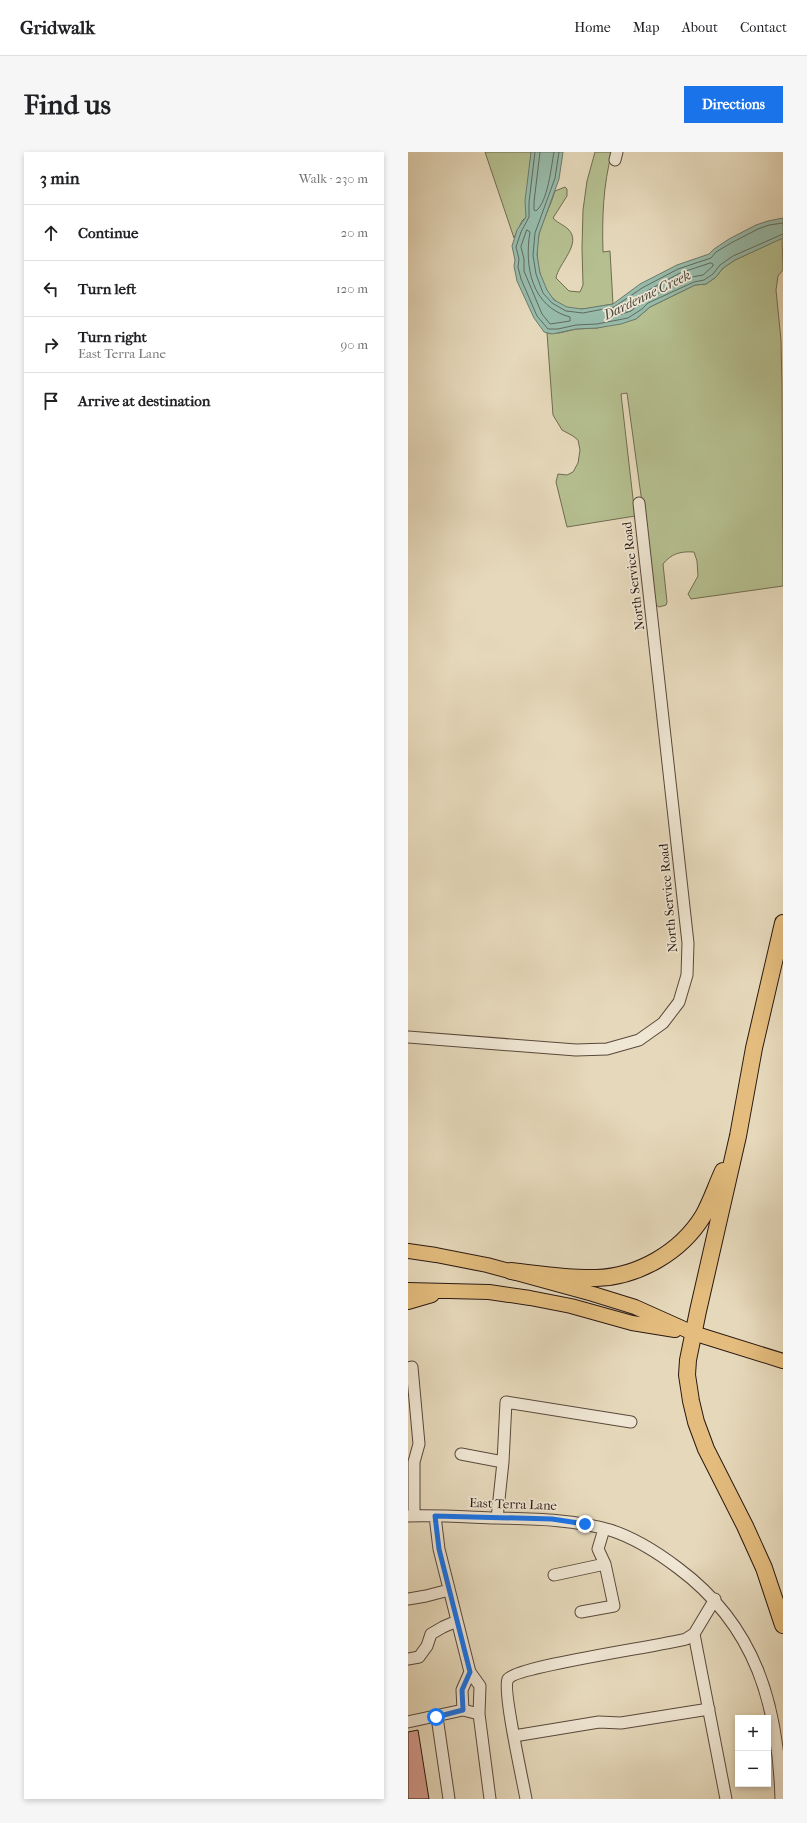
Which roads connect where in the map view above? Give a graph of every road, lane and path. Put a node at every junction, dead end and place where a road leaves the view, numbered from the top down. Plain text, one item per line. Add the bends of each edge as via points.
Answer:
1 (639, 503) dead end
2 (783, 923) edge
3 (408, 1037) edge
4 (738, 1136) junction
5 (408, 1251) edge
6 (511, 1271) junction
7 (408, 1290) edge
8 (446, 1291) junction
9 (408, 1302) edge
10 (693, 1333) junction
11 (780, 1360) edge
12 (408, 1368) edge
13 (632, 1422) dead end
14 (461, 1454) dead end
15 (502, 1462) junction
16 (411, 1463) edge
17 (411, 1516) edge
18 (435, 1516) junction
19 (497, 1518) junction
20 (604, 1529) junction
21 (605, 1564) junction
22 (554, 1575) dead end
23 (450, 1590) junction
24 (408, 1599) edge
25 (715, 1599) junction
26 (581, 1612) dead end
27 (457, 1621) junction
28 (783, 1625) edge
29 (694, 1634) junction
30 (408, 1659) edge
31 (470, 1672) junction
32 (708, 1709) junction
33 (463, 1710) junction
34 (479, 1714) junction
35 (436, 1717) junction
36 (408, 1722) edge
37 (514, 1736) junction
38 (490, 1796) edge
39 (450, 1799) edge
40 (526, 1799) edge
41 (726, 1799) edge
42 (781, 1799) edge

1 - 3 street, North Service Road via 688,943 687,975 679,1002 663,1023 639,1040 607,1050 576,1050
2 - 4 highway via 754,1048
4 - 6 highway via 702,1216 678,1245 661,1258 631,1272 596,1278
4 - 10 highway
5 - 6 main road via 436,1254
6 - 10 main road via 635,1307
7 - 8 main road
8 - 9 main road
8 - 10 main road via 488,1292 530,1298 632,1323
10 - 11 main road
10 - 28 highway via 687,1375 696,1422 706,1449 764,1568
12 - 16 street via 412,1367 419,1444
13 - 15 street via 506,1402
14 - 15 street
15 - 19 street
16 - 17 street
17 - 18 street, East Terra Lane
18 - 19 street, East Terra Lane
18 - 23 street via 439,1549
19 - 20 street, East Terra Lane via 552,1519
20 - 21 street via 598,1549
20 - 25 street, East Terra Lane via 629,1537 662,1556 699,1583
21 - 22 street
21 - 26 street via 614,1606
23 - 24 street
23 - 27 street
25 - 29 street
25 - 42 street, East Terra Lane via 754,1658 765,1689 777,1738
27 - 30 street via 431,1634 427,1646 419,1657
27 - 31 street
29 - 32 street
29 - 37 street via 670,1643 564,1662 513,1675 508,1679 506,1687
31 - 33 street via 462,1690
31 - 34 street via 480,1686
32 - 37 street via 621,1723 599,1722
32 - 41 street
33 - 34 street
33 - 35 street
34 - 38 street
35 - 36 street
35 - 39 street
37 - 40 street

